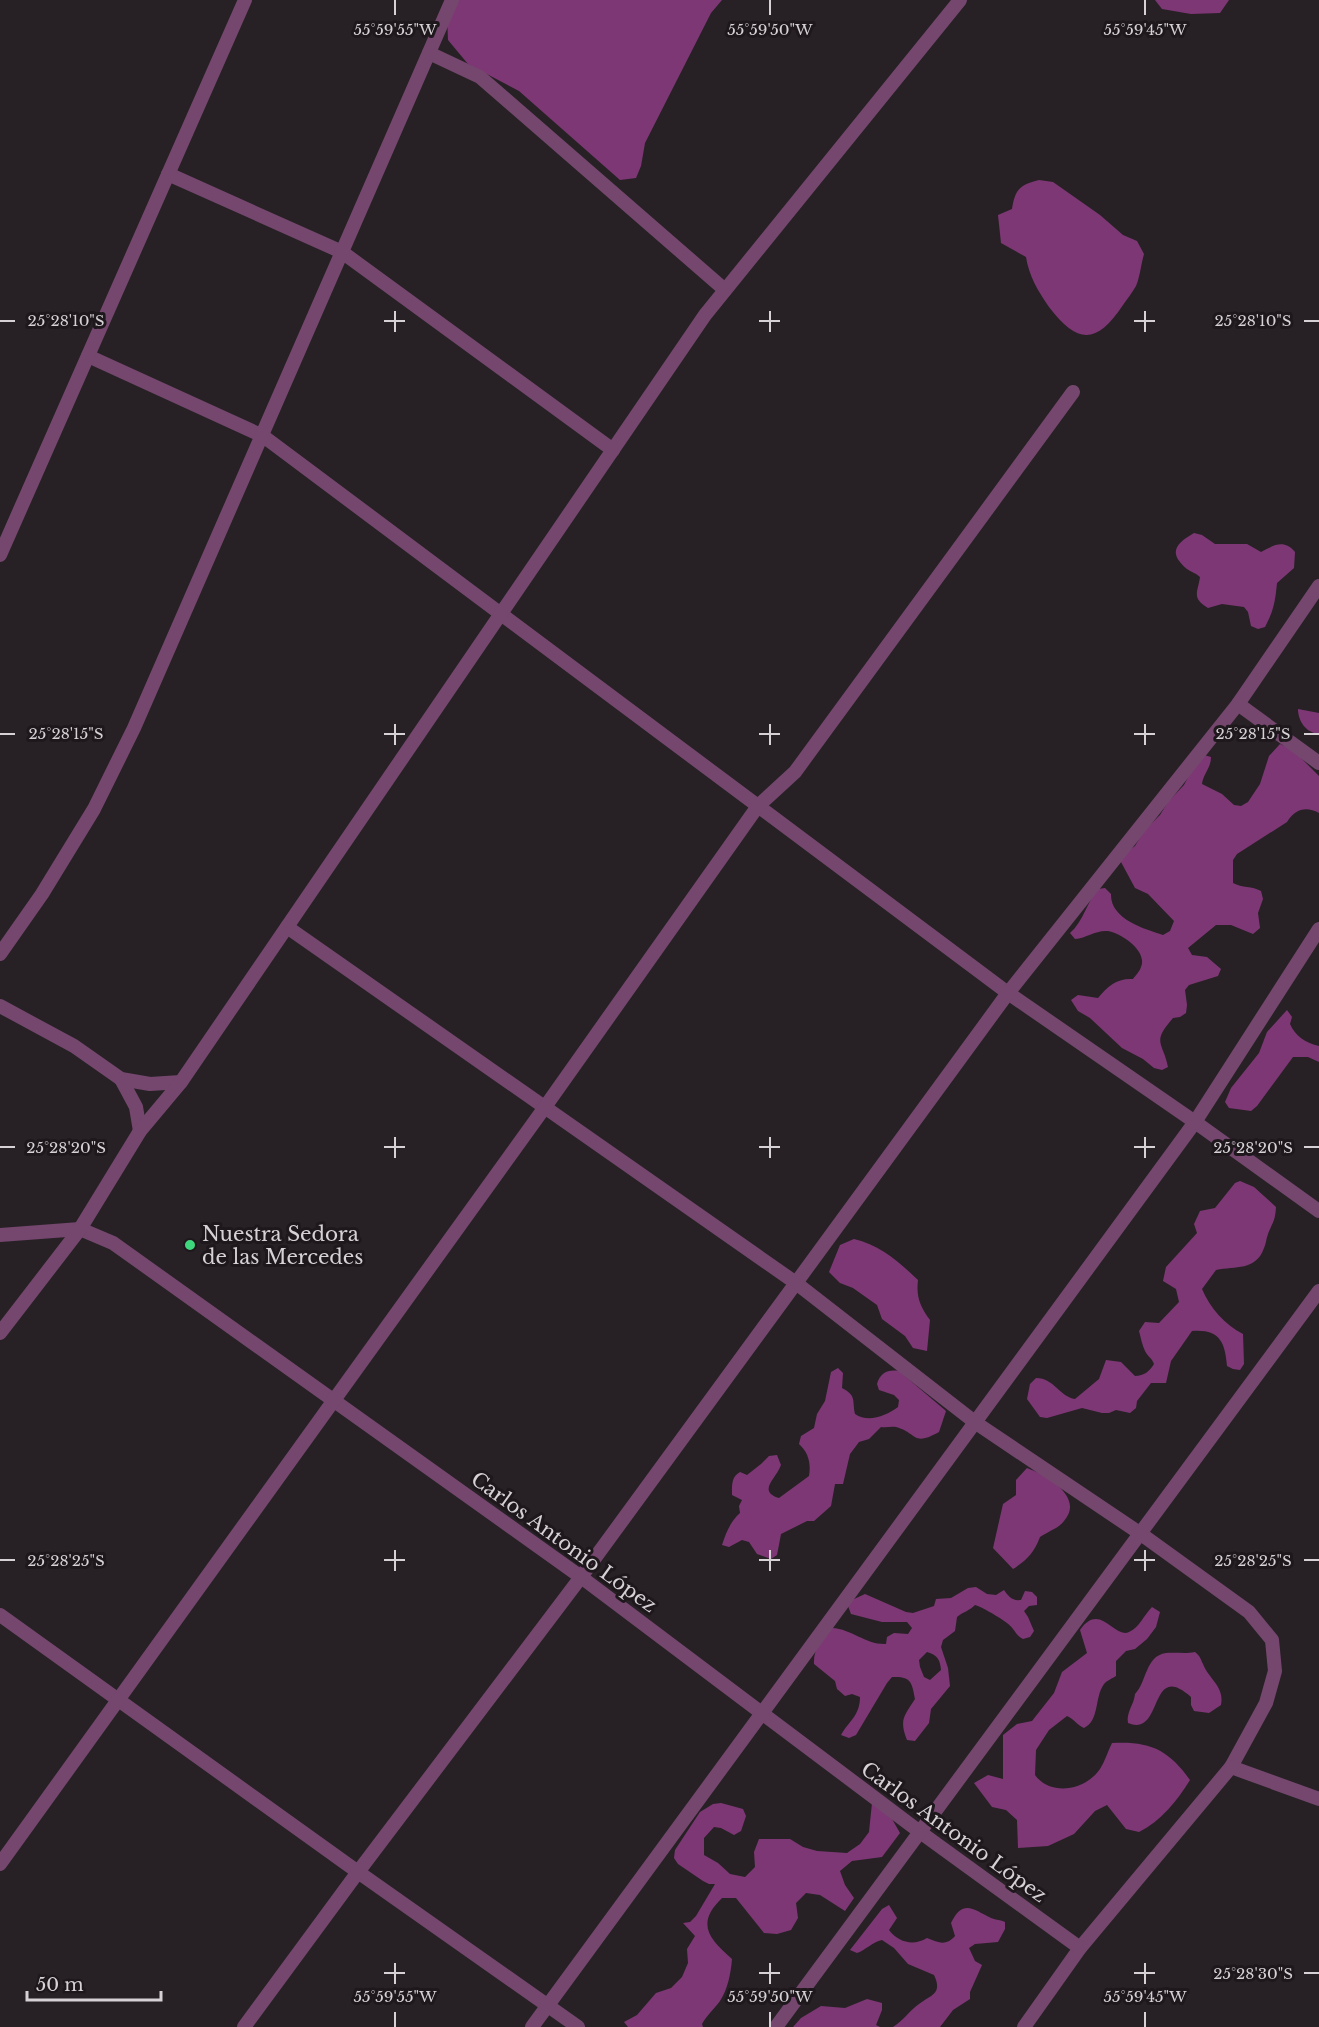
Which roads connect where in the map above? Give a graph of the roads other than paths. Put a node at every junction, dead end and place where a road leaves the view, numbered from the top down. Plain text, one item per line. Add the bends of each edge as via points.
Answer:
1 (245, 0) edge
2 (452, 0) edge
3 (960, 0) edge
4 (429, 53) junction
5 (168, 174) junction
6 (342, 252) junction
7 (725, 290) junction
8 (88, 356) junction
9 (1073, 392) dead end
10 (263, 436) junction
11 (613, 450) junction
12 (0, 555) edge
13 (1319, 586) edge
14 (501, 615) junction
15 (1238, 704) junction
16 (1319, 763) edge
17 (758, 806) junction
18 (287, 927) junction
19 (1319, 929) edge
20 (0, 954) edge
21 (1008, 993) junction
22 (0, 1006) edge
23 (121, 1079) junction
24 (181, 1082) junction
25 (545, 1107) junction
26 (1195, 1122) junction
27 (140, 1131) junction
28 (1319, 1211) edge
29 (80, 1229) junction
30 (0, 1235) edge
31 (796, 1282) junction
32 (1319, 1291) edge
33 (0, 1334) edge
34 (333, 1400) junction
35 (976, 1423) junction
36 (1141, 1534) junction
37 (581, 1577) junction
38 (0, 1615) edge
39 (118, 1700) junction
40 (762, 1713) junction
41 (1232, 1767) junction
42 (1319, 1799) edge
43 (920, 1832) junction
44 (0, 1864) edge
45 (358, 1872) junction
46 (1080, 1948) junction
47 (548, 2005) junction
48 (244, 2027) edge
49 (532, 2027) edge
50 (578, 2027) edge
51 (776, 2027) edge
52 (1024, 2027) edge

1 - 5 street
2 - 4 street
3 - 7 street
4 - 6 street
4 - 7 street via 480,77
5 - 6 street
5 - 8 street
6 - 10 street
6 - 11 street
7 - 11 street
8 - 10 street
8 - 12 street
9 - 17 street via 795,772
10 - 14 street
10 - 20 street via 134,728 94,809
11 - 14 street
13 - 15 street
14 - 17 street
14 - 18 street
15 - 16 street
15 - 21 street
17 - 21 street
17 - 25 street
18 - 24 street
18 - 25 street
19 - 26 street
21 - 26 street
21 - 31 street
22 - 23 street via 74,1046
23 - 24 street via 150,1084
23 - 27 street via 136,1107
24 - 27 street
25 - 31 street
25 - 34 street
26 - 28 street
26 - 35 street
27 - 29 street
29 - 30 street, Carlos Antonio López
29 - 33 street
29 - 34 street, Carlos Antonio López via 113,1243
31 - 35 street
31 - 37 street
32 - 36 street
34 - 37 street, Carlos Antonio López
34 - 39 street
35 - 36 street
35 - 40 street
36 - 41 street via 1249,1612 1272,1640 1275,1671 1266,1703
36 - 43 street
37 - 40 street, Carlos Antonio López
37 - 45 street
38 - 39 street
39 - 44 street
39 - 45 street
40 - 43 street, Carlos Antonio López
40 - 47 street
41 - 42 street
41 - 46 street
43 - 46 street, Carlos Antonio López
43 - 51 street
45 - 47 street
45 - 48 street
46 - 52 street
47 - 49 street
47 - 50 street

